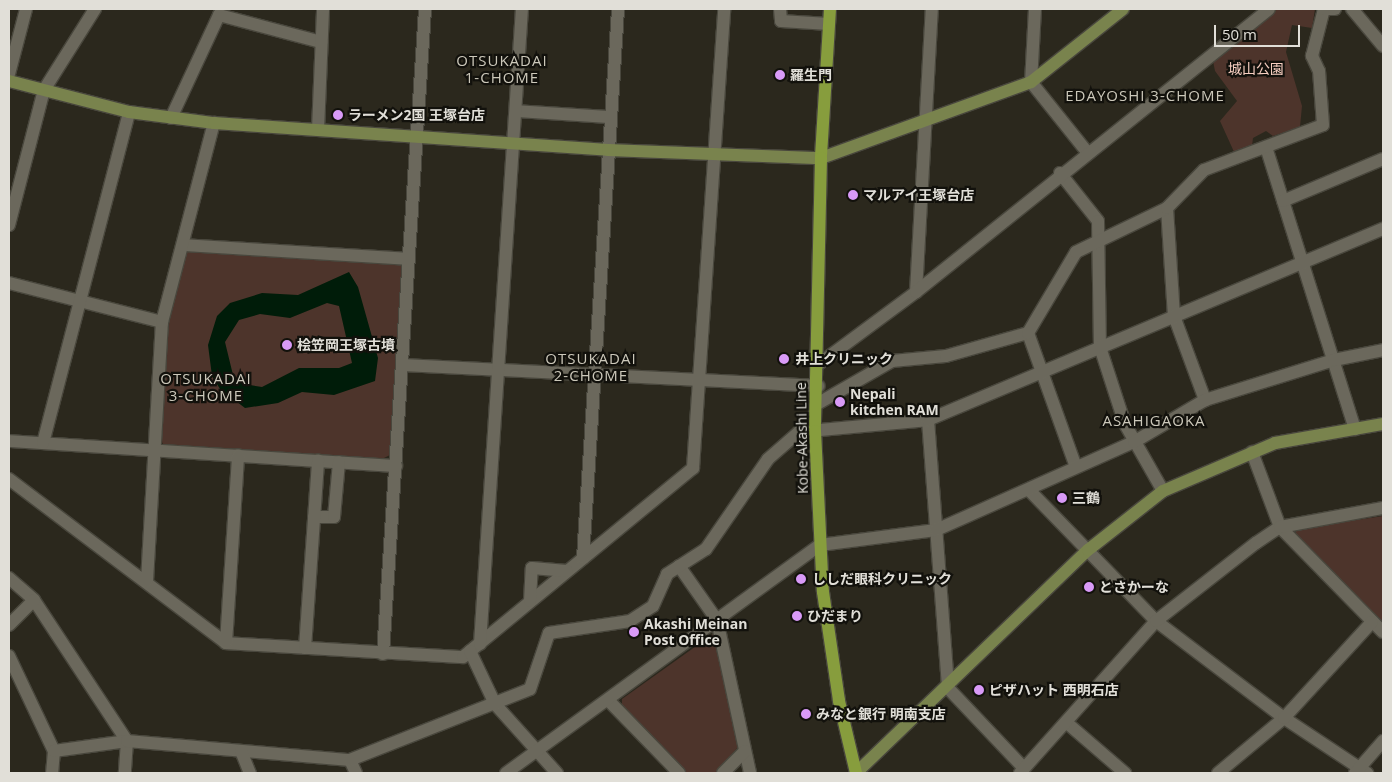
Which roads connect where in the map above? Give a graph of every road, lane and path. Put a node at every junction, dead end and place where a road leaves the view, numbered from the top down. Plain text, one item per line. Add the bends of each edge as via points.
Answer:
1 (26, 9) edge
2 (95, 9) edge
3 (323, 9) edge
4 (425, 9) edge
5 (522, 9) edge
6 (618, 9) edge
7 (724, 9) edge
8 (780, 9) edge
9 (830, 9) edge
10 (932, 9) edge
11 (1035, 9) edge
12 (1123, 9) edge
13 (1335, 9) edge
14 (1352, 9) edge
15 (1265, 10) edge
16 (829, 24) junction
17 (321, 42) junction
18 (1383, 46) edge
19 (9, 74) edge
20 (9, 81) edge
21 (1031, 82) junction
22 (44, 90) junction
23 (516, 111) junction
24 (129, 112) junction
25 (610, 117) junction
26 (171, 118) junction
27 (214, 123) junction
28 (925, 123) junction
29 (318, 130) junction
30 (417, 136) junction
31 (514, 143) junction
32 (1266, 147) junction
33 (608, 150) junction
34 (1087, 152) junction
35 (716, 154) junction
36 (821, 158) junction
37 (1383, 159) edge
38 (1060, 173) junction
39 (1283, 201) junction
40 (1167, 208) junction
41 (9, 225) edge
42 (1383, 229) edge
43 (1101, 242) junction
44 (183, 245) junction
45 (409, 259) junction
46 (1303, 263) junction
47 (9, 283) edge
48 (916, 292) junction
49 (79, 302) junction
50 (1174, 316) junction
51 (162, 322) junction
52 (1028, 333) junction
53 (1100, 347) junction
54 (1383, 350) edge
55 (1334, 360) junction
56 (404, 365) junction
57 (816, 366) junction
58 (1042, 371) junction
59 (499, 372) junction
60 (596, 378) junction
61 (700, 383) junction
62 (818, 386) junction
63 (1205, 400) junction
64 (817, 404) junction
65 (928, 420) junction
66 (1383, 424) edge
67 (1355, 428) junction
68 (815, 432) junction
69 (9, 441) edge
70 (1134, 442) junction
71 (43, 443) junction
72 (156, 451) junction
73 (1252, 452) junction
74 (238, 454) junction
75 (318, 460) junction
76 (339, 462) junction
77 (396, 466) junction
78 (1076, 467) junction
79 (9, 479) edge
80 (1029, 490) junction
81 (1163, 491) junction
82 (1383, 508) edge
83 (314, 517) junction
84 (1280, 527) junction
85 (936, 530) junction
86 (820, 545) junction
87 (1088, 550) junction
88 (583, 558) junction
89 (679, 566) junction
90 (568, 571) junction
91 (9, 578) edge
92 (147, 581) junction
93 (34, 600) junction
94 (530, 602) junction
95 (717, 620) junction
96 (1156, 620) junction
97 (1372, 622) junction
98 (9, 625) edge
99 (1383, 632) edge
100 (226, 643) junction
101 (305, 648) junction
102 (475, 648) junction
103 (383, 654) junction
104 (9, 656) edge
105 (13, 678) edge
106 (948, 688) junction
107 (608, 700) junction
108 (495, 704) junction
109 (1284, 718) junction
110 (1067, 723) junction
111 (127, 741) junction
112 (1383, 741) edge
113 (54, 751) junction
114 (241, 751) junction
115 (536, 751) junction
116 (745, 751) junction
117 (350, 760) junction
118 (1022, 771) edge
119 (1361, 771) edge
120 (52, 773) edge
121 (125, 773) edge
122 (250, 773) edge
123 (356, 773) edge
124 (506, 773) edge
125 (557, 773) edge
126 (679, 773) edge
127 (723, 773) edge
128 (750, 773) edge
129 (856, 773) edge
130 (1125, 773) edge
131 (1218, 773) edge

1 - 19 street
2 - 22 street
3 - 17 street
4 - 30 street
5 - 23 street
6 - 25 street
7 - 35 street
8 - 16 street via 781,22
9 - 16 main road, Kobe-Akashi Line
10 - 28 street
11 - 21 street
12 - 21 street
13 - 32 street via 1324,9 1312,56 1319,71 1323,125
14 - 18 street
15 - 34 street
16 - 36 main road, Kobe-Akashi Line
17 - 26 street via 219,15
17 - 29 street
20 - 22 street
21 - 28 street
21 - 34 street
22 - 24 street
22 - 41 street
23 - 25 street
23 - 31 street
24 - 26 street
24 - 49 street
25 - 33 street
26 - 27 street
27 - 29 street
27 - 44 street
28 - 36 street
28 - 48 street
29 - 30 street
30 - 31 street
30 - 45 street
31 - 33 street
31 - 59 street
32 - 39 street
32 - 40 street via 1204,170
33 - 35 street
33 - 60 street
34 - 38 street
35 - 36 street
35 - 61 street
36 - 57 main road, Kobe-Akashi Line
37 - 39 street
38 - 43 street via 1098,221
38 - 48 street
39 - 46 street
40 - 43 street
40 - 50 street
42 - 46 street
43 - 52 street via 1076,252
43 - 53 street
44 - 45 street
44 - 51 street
45 - 56 street
46 - 50 street
46 - 55 street
47 - 49 street
48 - 57 street
49 - 51 street
49 - 71 street
50 - 53 street
50 - 63 street
51 - 72 street
52 - 58 street
52 - 64 street via 946,356 892,361
53 - 58 street
53 - 70 street
54 - 55 street
55 - 63 street
55 - 67 street
56 - 59 street
56 - 77 street
57 - 62 main road, Kobe-Akashi Line
58 - 65 street
58 - 78 street
59 - 60 street
59 - 102 street
60 - 61 street
60 - 88 street
61 - 62 street
61 - 88 street via 693,468
62 - 64 main road, Kobe-Akashi Line
63 - 70 street
64 - 68 main road, Kobe-Akashi Line
65 - 68 street
65 - 85 street
66 - 67 street
67 - 73 street
68 - 86 main road, Kobe-Akashi Line
68 - 89 street via 799,432 768,460 706,549
69 - 71 street
70 - 78 street
70 - 81 street
71 - 72 street
72 - 74 street
72 - 92 street
73 - 81 street
73 - 84 street
74 - 75 street
74 - 100 street
75 - 76 street
75 - 83 street
76 - 77 street
76 - 83 street via 334,517
77 - 103 street
78 - 80 street
79 - 92 street
80 - 85 street
80 - 87 street
81 - 87 street
82 - 84 street
83 - 101 street
84 - 96 street
84 - 97 street
85 - 86 street
85 - 106 street
86 - 95 street
86 - 129 main road, Kobe-Akashi Line via 830,650
87 - 96 street
87 - 106 street
88 - 90 street
89 - 95 street
89 - 108 street via 667,574 653,606 630,621 549,633 530,689
90 - 94 street
90 - 94 street via 532,568
91 - 93 street
92 - 100 street
93 - 98 street
93 - 111 street
94 - 102 street
95 - 107 street
95 - 116 street
96 - 109 street
96 - 110 street
97 - 99 street
97 - 109 street
100 - 101 street
101 - 103 street
102 - 103 street via 463,657
102 - 108 street
104 - 105 street
105 - 113 street
106 - 118 street
106 - 129 street
107 - 115 street
107 - 126 street
108 - 115 street
108 - 117 street
109 - 119 street
109 - 131 street
110 - 118 street
110 - 130 street
111 - 113 street
111 - 114 street
111 - 121 street
112 - 119 street
113 - 120 street
114 - 117 street
114 - 122 street
115 - 124 street
115 - 125 street
116 - 127 street
116 - 128 street
117 - 123 street

